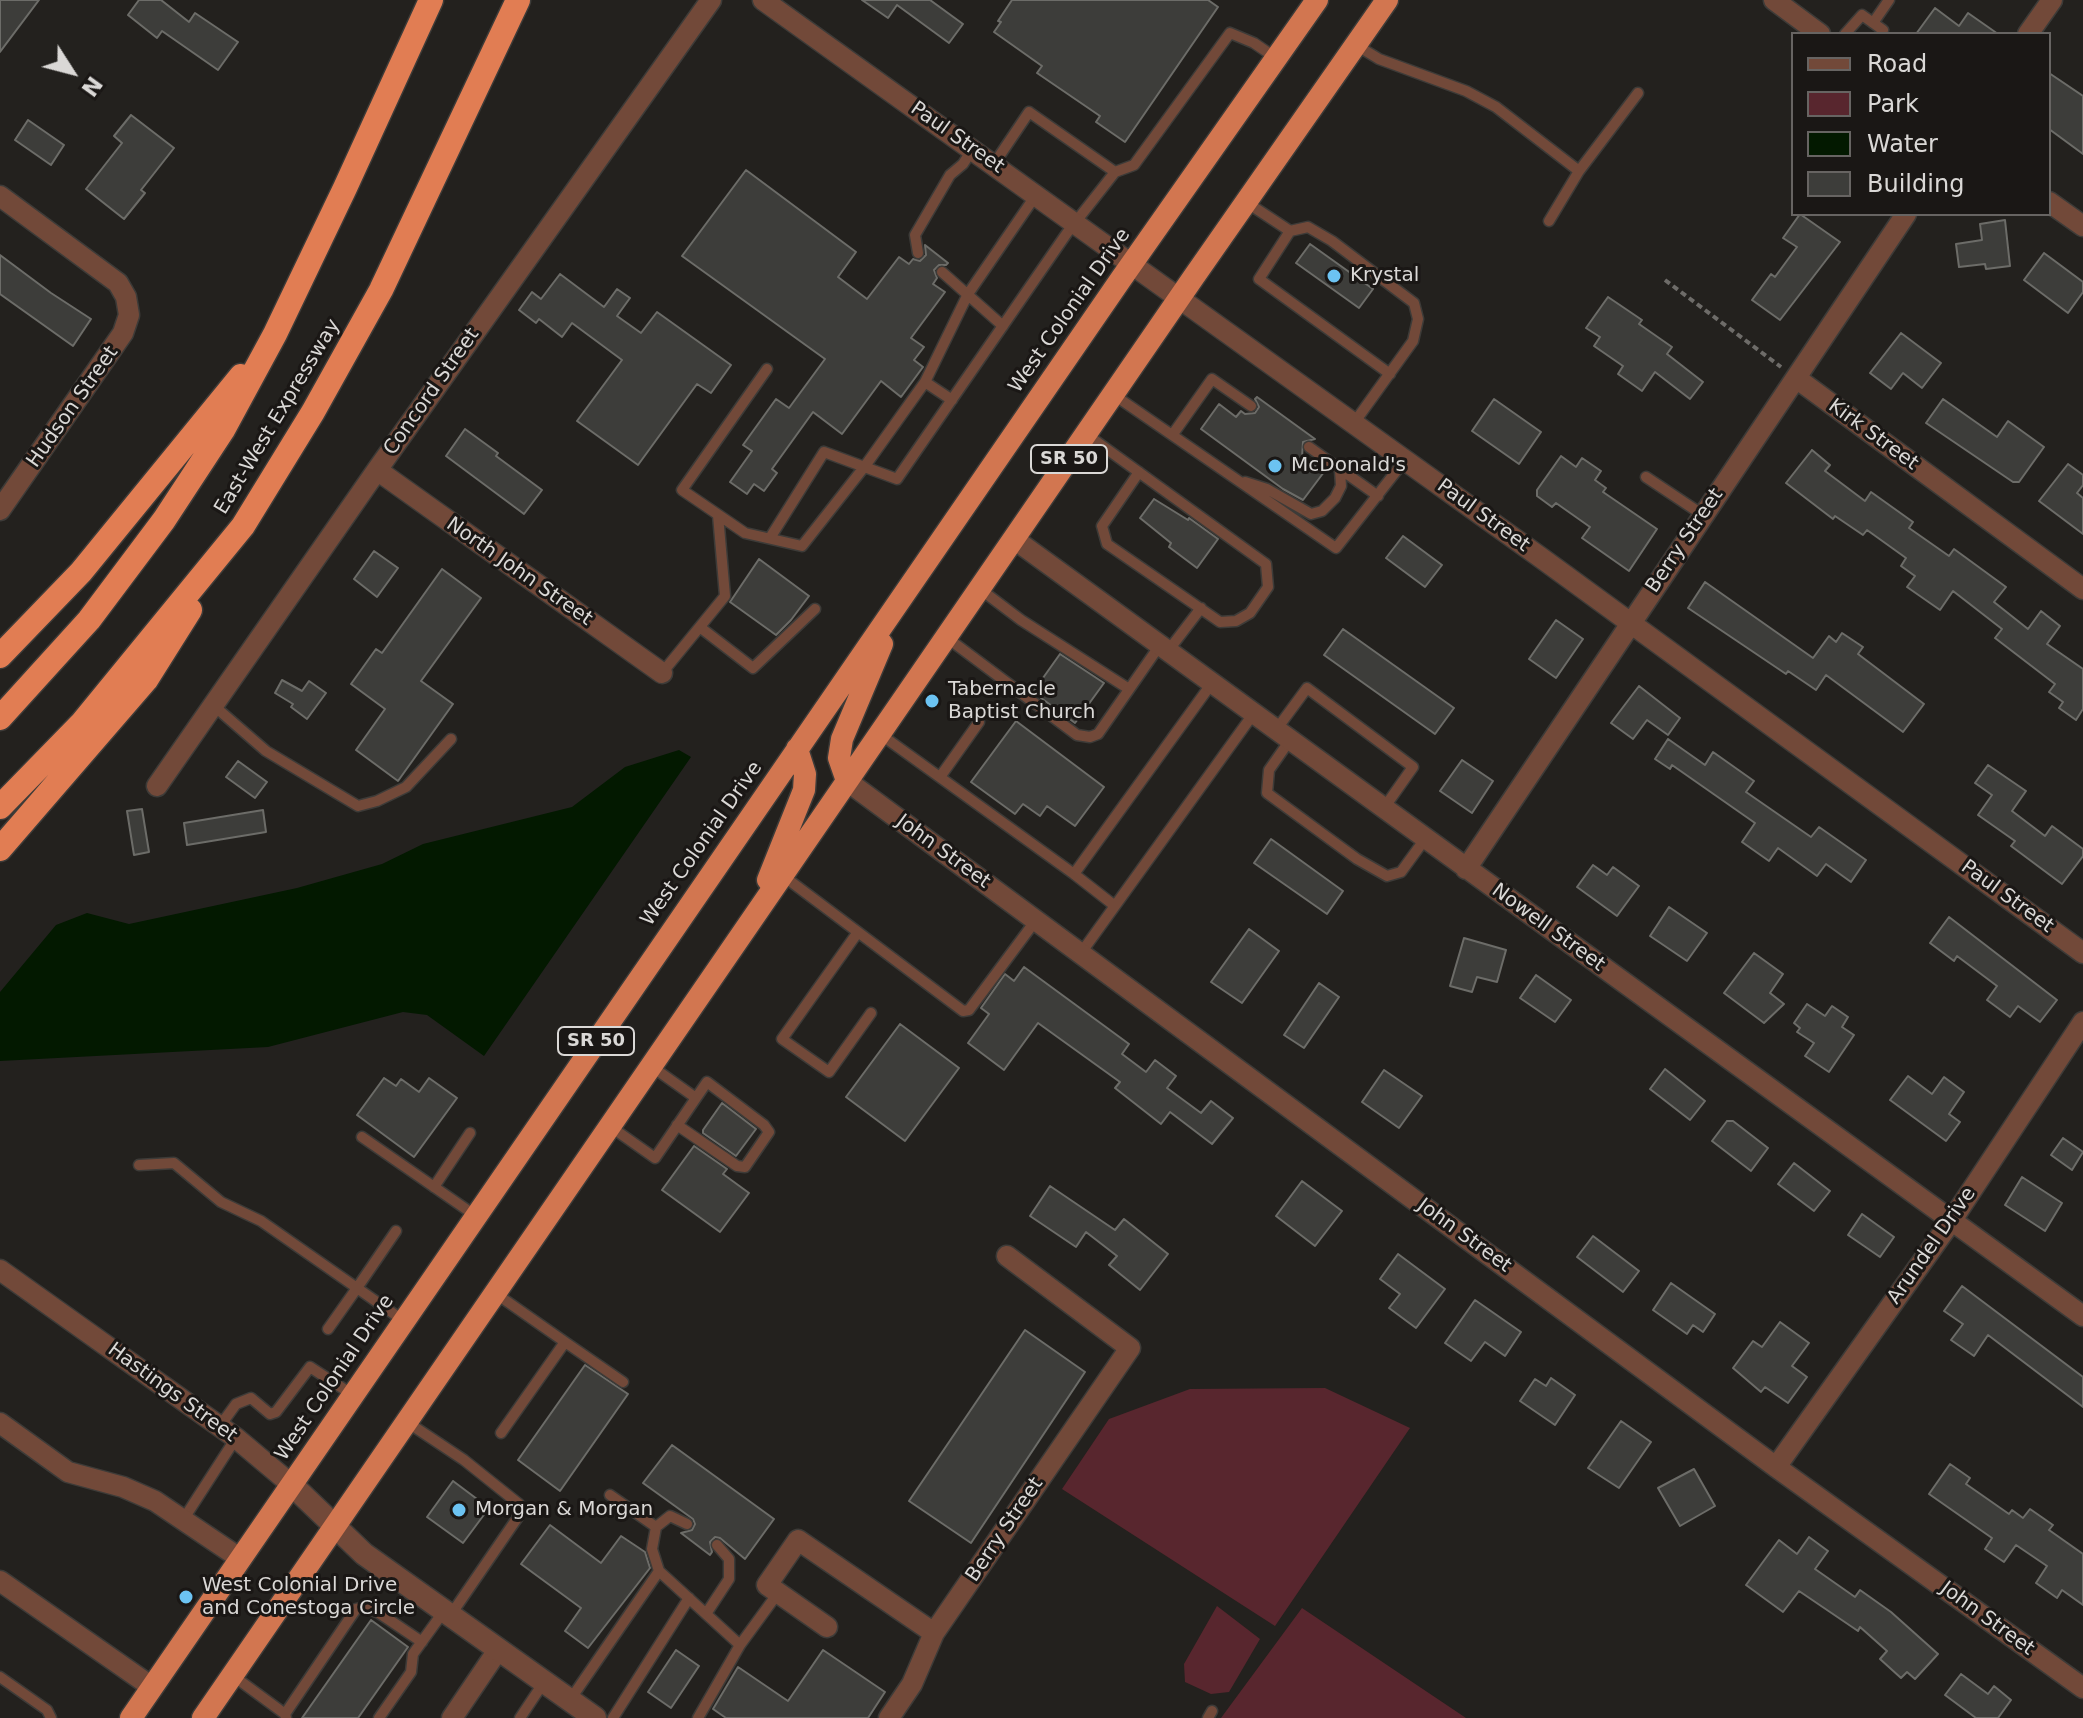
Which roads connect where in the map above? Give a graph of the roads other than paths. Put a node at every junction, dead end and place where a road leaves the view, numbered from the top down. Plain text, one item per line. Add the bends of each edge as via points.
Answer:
1 (431, 0) edge
2 (518, 0) edge
3 (711, 0) edge
4 (763, 0) edge
5 (1317, 0) edge
6 (1387, 0) edge
7 (1774, 0) edge
8 (1889, 0) edge
9 (2052, 0) edge
10 (1873, 23) junction
11 (1817, 32) edge
12 (1847, 32) edge
13 (1882, 32) edge
14 (2029, 32) edge
15 (1356, 45) junction
16 (1276, 58) junction
17 (1638, 93) dead end
18 (972, 150) junction
19 (994, 164) junction
20 (1579, 171) junction
21 (1115, 172) junction
22 (1036, 195) junction
23 (0, 196) edge
24 (1246, 202) junction
25 (2051, 203) edge
26 (1905, 216) edge
27 (1549, 221) dead end
28 (1075, 222) junction
29 (2083, 226) edge
30 (1290, 231) junction
31 (918, 253) dead end
32 (1132, 263) junction
33 (942, 272) dead end
34 (968, 294) junction
35 (1180, 298) junction
36 (1003, 326) junction
37 (275, 334) junction
38 (767, 369) dead end
39 (1390, 374) junction
40 (1796, 378) junction
41 (925, 382) junction
42 (1114, 395) junction
43 (952, 400) junction
44 (1251, 406) dead end
45 (1354, 423) junction
46 (1086, 434) junction
47 (1173, 434) junction
48 (1309, 447) dead end
49 (1405, 460) junction
50 (865, 466) junction
51 (377, 470) junction
52 (1340, 470) junction
53 (1139, 472) junction
54 (1646, 477) dead end
55 (1235, 479) junction
56 (1378, 496) junction
57 (0, 510) edge
58 (718, 515) junction
59 (1703, 515) junction
60 (243, 526) junction
61 (770, 538) junction
62 (1014, 539) junction
63 (980, 589) junction
64 (2083, 589) edge
65 (902, 599) junction
66 (1201, 608) junction
67 (815, 609) dead end
68 (1630, 622) junction
69 (701, 628) junction
70 (946, 637) junction
71 (1164, 648) junction
72 (0, 656) edge
73 (662, 673) joint
74 (1212, 683) junction
75 (1129, 689) junction
76 (213, 705) junction
77 (1254, 713) junction
78 (0, 718) edge
79 (979, 722) dead end
80 (880, 734) junction
81 (1283, 735) junction
82 (451, 739) dead end
83 (797, 749) junction
84 (940, 777) junction
85 (847, 781) junction
86 (157, 786) dead end
87 (0, 807) edge
88 (1384, 809) junction
89 (1425, 839) junction
90 (0, 849) edge
91 (1466, 869) junction
92 (1074, 874) junction
93 (782, 875) junction
94 (1115, 906) junction
95 (752, 918) junction
96 (1036, 920) junction
97 (858, 932) junction
98 (1081, 953) junction
99 (2083, 953) edge
100 (871, 1013) dead end
101 (2083, 1022) edge
102 (651, 1066) junction
103 (696, 1098) junction
104 (677, 1125) junction
105 (609, 1126) junction
106 (470, 1133) dead end
107 (362, 1137) dead end
108 (139, 1165) dead end
109 (434, 1187) junction
110 (476, 1216) junction
111 (1952, 1220) junction
112 (396, 1231) dead end
113 (1007, 1256) dead end
114 (0, 1270) edge
115 (357, 1288) junction
116 (495, 1293) junction
117 (2083, 1316) edge
118 (404, 1321) junction
119 (328, 1329) dead end
120 (565, 1342) junction
121 (623, 1382) dead end
122 (353, 1395) junction
123 (407, 1422) junction
124 (0, 1423) edge
125 (228, 1432) junction
126 (501, 1433) dead end
127 (1776, 1467) junction
128 (292, 1485) junction
129 (610, 1495) dead end
130 (183, 1520) junction
131 (687, 1524) dead end
132 (335, 1526) junction
133 (656, 1527) junction
134 (717, 1545) dead end
135 (241, 1559) junction
136 (659, 1571) junction
137 (0, 1581) edge
138 (778, 1593) junction
139 (689, 1598) junction
140 (447, 1614) junction
141 (706, 1614) junction
142 (827, 1627) dead end
143 (934, 1633) junction
144 (422, 1642) junction
145 (740, 1645) junction
146 (498, 1650) junction
147 (232, 1675) junction
148 (0, 1677) edge
149 (544, 1682) junction
150 (152, 1687) junction
151 (2083, 1688) edge
152 (570, 1700) junction
153 (285, 1716) edge
154 (51, 1718) edge
155 (131, 1718) edge
156 (203, 1718) edge
157 (379, 1718) edge
158 (452, 1718) edge
159 (520, 1718) edge
160 (595, 1718) edge
161 (613, 1718) edge
162 (698, 1718) edge
163 (889, 1718) edge

1 - 37 highway, East-West Expressway
2 - 60 highway, East-West Expressway via 381,290
3 - 51 street, Concord Street
4 - 18 street, Paul Street
5 - 16 highway, West Colonial Drive / SR 50
6 - 15 highway, SR 50
7 - 11 street
8 - 10 lane
9 - 14 street
10 - 12 lane via 1862,15
10 - 13 lane
15 - 20 lane via 1496,107
15 - 24 highway, SR 50
16 - 21 lane via 1230,33 1134,165
16 - 32 highway, West Colonial Drive / SR 50
17 - 20 lane
18 - 19 street, Paul Street
18 - 31 lane via 950,175 915,235
19 - 21 lane via 1029,112
19 - 22 street, Paul Street
20 - 27 lane
21 - 28 lane
22 - 28 street, Paul Street
22 - 34 lane
23 - 57 street, Hudson Street via 118,283 129,315 123,333
24 - 30 lane
24 - 35 highway, SR 50
25 - 29 street
26 - 40 street, Berry Street
28 - 32 street, Paul Street
28 - 36 lane
30 - 39 lane via 1259,279
30 - 39 lane via 1308,227 1414,303 1418,319 1413,341
32 - 35 street, Paul Street
32 - 65 highway, West Colonial Drive / SR 50
33 - 34 lane
34 - 36 lane
34 - 41 lane
35 - 42 highway, SR 50
35 - 45 street, Paul Street
36 - 43 lane
37 - 72 highway via 81,572
37 - 78 highway, East-West Expressway via 223,430 164,520 89,620
38 - 58 lane via 682,490
39 - 45 lane
40 - 59 street, Berry Street
40 - 64 street, Kirk Street
41 - 43 lane
41 - 50 lane
42 - 46 highway, SR 50
42 - 47 lane
43 - 50 lane via 897,479
44 - 47 lane via 1212,379
45 - 49 street, Paul Street
46 - 53 lane
46 - 62 highway, SR 50
47 - 55 lane
48 - 52 lane
49 - 56 lane
49 - 68 street, Paul Street
50 - 61 lane via 802,546
50 - 61 lane via 824,452
51 - 73 street, North John Street
51 - 76 street, Concord Street
52 - 55 lane via 1335,498 1311,514 1267,489
52 - 56 lane
53 - 66 lane via 1102,526 1107,544
53 - 66 lane via 1266,564 1268,587 1250,613 1220,622
54 - 59 lane
55 - 56 lane via 1336,548
58 - 61 lane via 745,533
58 - 69 lane via 725,596
59 - 68 street, Berry Street
60 - 87 highway, East-West Expressway via 81,724
60 - 90 highway via 146,680
62 - 63 highway, SR 50
62 - 71 street, Nowell Street
63 - 70 highway, SR 50
63 - 75 lane
65 - 83 highway, West Colonial Drive / SR 50
65 - 85 highway via 842,739 839,758
66 - 71 lane
67 - 69 lane via 753,668
68 - 91 street, Berry Street
68 - 99 street, Paul Street
69 - 73 lane
70 - 75 lane via 1077,735 1098,734
70 - 80 highway, SR 50
71 - 74 street, Nowell Street
71 - 75 lane
74 - 77 street, Nowell Street
74 - 92 lane
76 - 82 lane via 266,751 358,806 406,787
76 - 86 street, Concord Street
77 - 81 street, Nowell Street
77 - 94 lane
79 - 84 lane
80 - 84 lane
80 - 85 highway, SR 50
81 - 88 street, Nowell Street
81 - 88 lane via 1307,688 1413,767
81 - 89 lane via 1269,770 1267,793 1357,859 1387,876 1401,872
83 - 95 highway via 804,790
83 - 110 highway, West Colonial Drive / SR 50
84 - 92 lane
85 - 93 highway, SR 50
85 - 96 street, John Street
88 - 89 street, Nowell Street
89 - 91 street, Nowell Street
91 - 111 street, Nowell Street
92 - 94 lane
93 - 95 highway, SR 50
93 - 97 lane
94 - 98 lane
95 - 102 highway, SR 50
96 - 97 lane via 969,1010 963,1011
96 - 98 street, John Street
97 - 100 lane via 782,1039 829,1072
98 - 127 street, John Street
101 - 111 street, Arundel Drive
102 - 103 lane
102 - 105 highway, SR 50
103 - 104 lane
103 - 104 lane via 707,1082 769,1132 745,1167
104 - 105 lane via 655,1158
105 - 116 highway, SR 50
106 - 109 lane
107 - 109 lane
108 - 115 lane via 174,1163 221,1202 261,1221
109 - 110 lane
110 - 118 highway, West Colonial Drive / SR 50
111 - 117 street, Nowell Street
111 - 127 street, Arundel Drive
112 - 115 lane
113 - 143 street, Berry Street via 1130,1348
114 - 125 street, Hastings Street
115 - 118 lane
115 - 119 lane
116 - 120 lane
116 - 123 highway, SR 50
118 - 122 highway, West Colonial Drive / SR 50
120 - 121 lane
120 - 126 lane
122 - 125 lane via 310,1367 276,1412 270,1414 251,1398 236,1404
122 - 128 highway, West Colonial Drive / SR 50
123 - 132 highway, SR 50
123 - 140 lane via 519,1504 518,1517
124 - 130 street via 68,1472 123,1487
125 - 128 street, Hastings Street
125 - 130 lane
127 - 151 street, John Street
128 - 132 street, Hastings Street
128 - 135 highway, West Colonial Drive / SR 50
129 - 133 lane
130 - 135 street
131 - 133 lane via 670,1516
132 - 140 street, Hastings Street via 364,1554
132 - 147 highway, SR 50
133 - 136 lane via 652,1549
134 - 141 lane via 729,1559 729,1579
135 - 150 highway, West Colonial Drive / SR 50
136 - 139 lane
136 - 152 lane
137 - 150 street
138 - 142 street
138 - 143 street via 767,1585 798,1540
138 - 145 lane
139 - 141 lane
139 - 161 lane
140 - 144 lane
140 - 146 street, Hastings Street
141 - 145 lane
143 - 163 street, Berry Street via 912,1684
144 - 153 lane via 379,1613 356,1609
144 - 157 lane via 413,1654 411,1672
145 - 162 lane
146 - 149 street, Hastings Street
146 - 158 street
147 - 153 lane
147 - 156 highway, SR 50
148 - 154 lane
149 - 152 street, Hastings Street
149 - 159 lane
150 - 155 highway, West Colonial Drive / SR 50
152 - 160 street, Hastings Street

